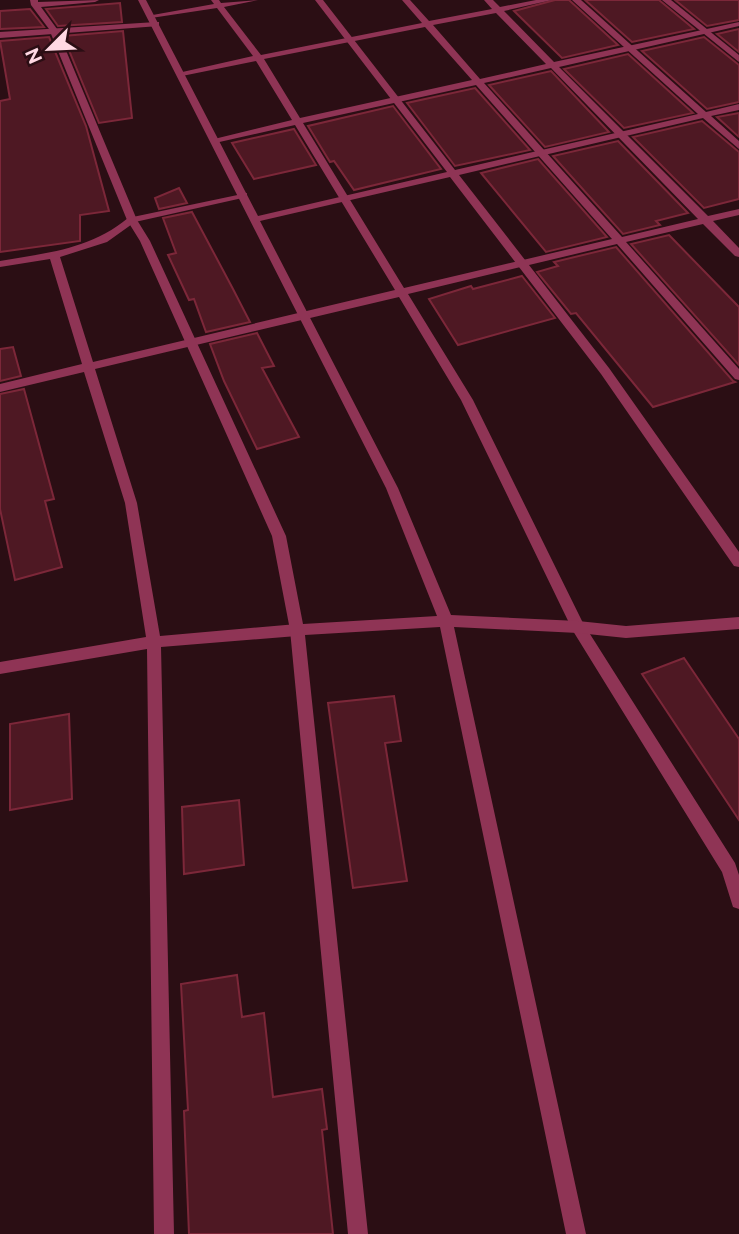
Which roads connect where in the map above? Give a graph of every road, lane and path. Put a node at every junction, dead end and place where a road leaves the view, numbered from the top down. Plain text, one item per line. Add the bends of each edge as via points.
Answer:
1 (95, 0) edge
2 (142, 0) edge
3 (254, 0) edge
4 (319, 0) edge
5 (406, 0) edge
6 (488, 0) edge
7 (548, 0) edge
8 (576, 0) edge
9 (666, 0) edge
10 (35, 3) edge
11 (218, 3) edge
12 (498, 10) junction
13 (154, 20) junction
14 (428, 24) junction
15 (739, 24) edge
16 (53, 29) junction
17 (705, 32) junction
18 (0, 35) edge
19 (350, 40) junction
20 (630, 48) junction
21 (259, 58) junction
22 (739, 59) edge
23 (553, 65) junction
24 (182, 73) junction
25 (479, 82) junction
26 (398, 100) junction
27 (739, 107) edge
28 (704, 115) junction
29 (297, 122) junction
30 (620, 134) junction
31 (215, 140) junction
32 (739, 146) edge
33 (541, 152) junction
34 (453, 173) junction
35 (243, 195) junction
36 (347, 198) junction
37 (739, 212) edge
38 (257, 219) junction
39 (132, 220) junction
40 (705, 220) junction
41 (619, 241) junction
42 (739, 254) edge
43 (54, 255) junction
44 (0, 264) edge
45 (523, 264) junction
46 (403, 292) junction
47 (305, 315) junction
48 (191, 342) junction
49 (87, 367) junction
50 (739, 376) edge
51 (0, 388) edge
52 (739, 562) edge
53 (446, 621) junction
54 (739, 622) edge
55 (578, 626) junction
56 (296, 630) junction
57 (154, 642) junction
58 (0, 668) edge
59 (739, 901) edge
60 (164, 1234) edge
61 (358, 1234) edge
62 (576, 1234) edge

1 - 10 street
2 - 13 street
3 - 11 street
4 - 19 street
5 - 14 street
6 - 12 street
7 - 12 street
8 - 20 street
9 - 17 street
10 - 16 street
11 - 13 street
11 - 21 street
12 - 14 street
12 - 23 street
13 - 16 street
13 - 24 street
14 - 19 street
14 - 25 street
15 - 17 street
16 - 18 street
16 - 39 street
17 - 20 street
17 - 22 street
19 - 21 street
19 - 26 street
20 - 23 street
20 - 28 street
21 - 24 street
21 - 29 street
23 - 25 street
23 - 30 street
24 - 31 street
25 - 26 street
25 - 33 street
26 - 29 street
26 - 34 street
27 - 28 street
28 - 30 street
28 - 32 street
29 - 31 street
29 - 36 street
30 - 33 street
30 - 40 street
31 - 35 street
33 - 34 street
33 - 41 street
34 - 36 street
34 - 45 street
35 - 38 street
35 - 39 street
36 - 38 street
36 - 46 street
37 - 40 street
38 - 47 street
39 - 43 street via 103,241
39 - 48 street
40 - 41 street
40 - 42 street
41 - 45 street
41 - 50 street
43 - 44 street
43 - 49 street
45 - 46 street
45 - 52 street via 605,370
46 - 47 street
46 - 55 street via 467,400
47 - 48 street
47 - 53 street via 392,488
48 - 49 street
48 - 56 street via 279,536
49 - 51 street
49 - 57 street via 131,503
53 - 55 street
53 - 56 street
53 - 62 street
54 - 55 street via 626,632
55 - 59 street via 729,869
56 - 57 street
56 - 61 street
57 - 58 street
57 - 60 street

